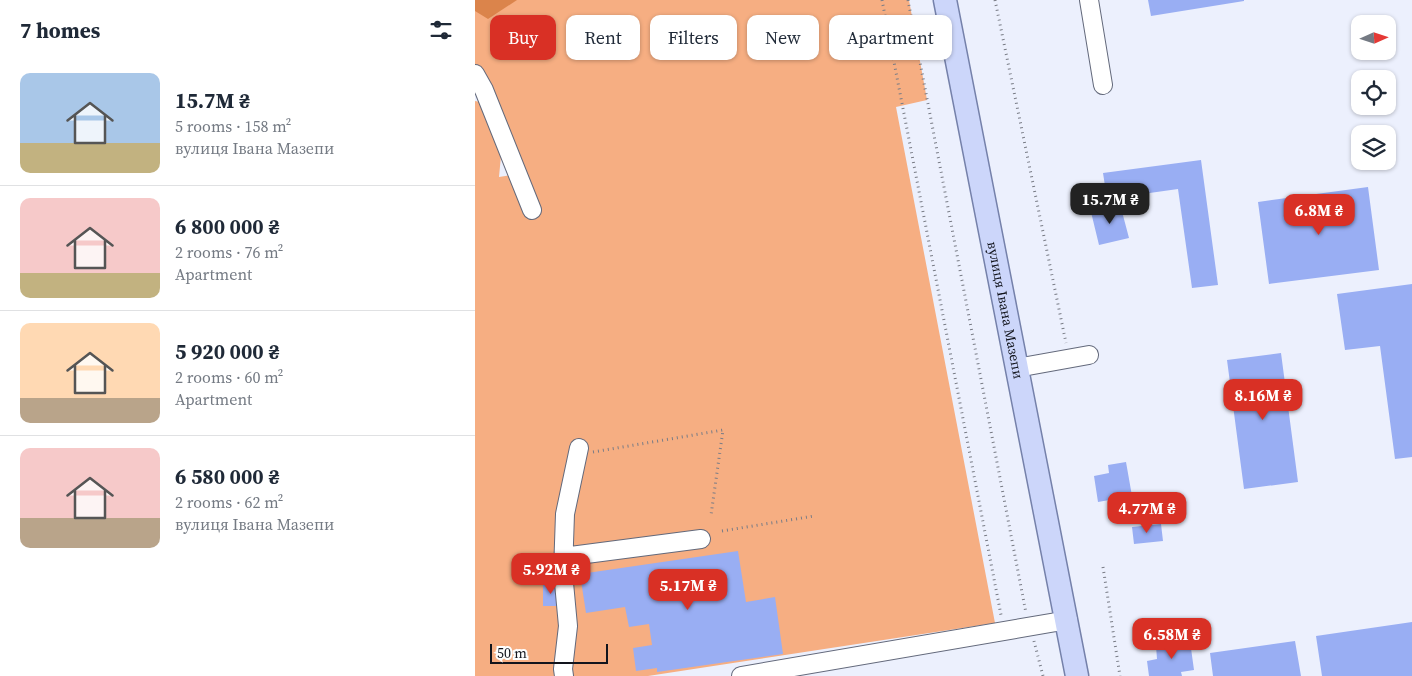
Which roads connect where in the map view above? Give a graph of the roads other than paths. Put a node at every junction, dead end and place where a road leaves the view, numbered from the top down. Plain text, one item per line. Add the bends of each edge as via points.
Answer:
1 (945, 0) edge
2 (1089, 0) edge
3 (475, 74) edge
4 (1103, 85) dead end
5 (532, 210) dead end
6 (1089, 355) dead end
7 (1017, 368) junction
8 (578, 451) road end
9 (701, 539) dead end
10 (563, 557) junction
11 (1068, 620) junction
12 (564, 676) edge
13 (741, 676) edge
14 (1077, 676) edge

1 - 7 main road, вулиця Івана Мазепи
2 - 4 lane
3 - 5 lane
6 - 7 lane
7 - 11 main road, вулиця Івана Мазепи
8 - 10 lane via 565,514
9 - 10 lane
10 - 12 lane via 568,626
11 - 13 lane via 1027,619
11 - 14 main road, вулиця Івана Мазепи

